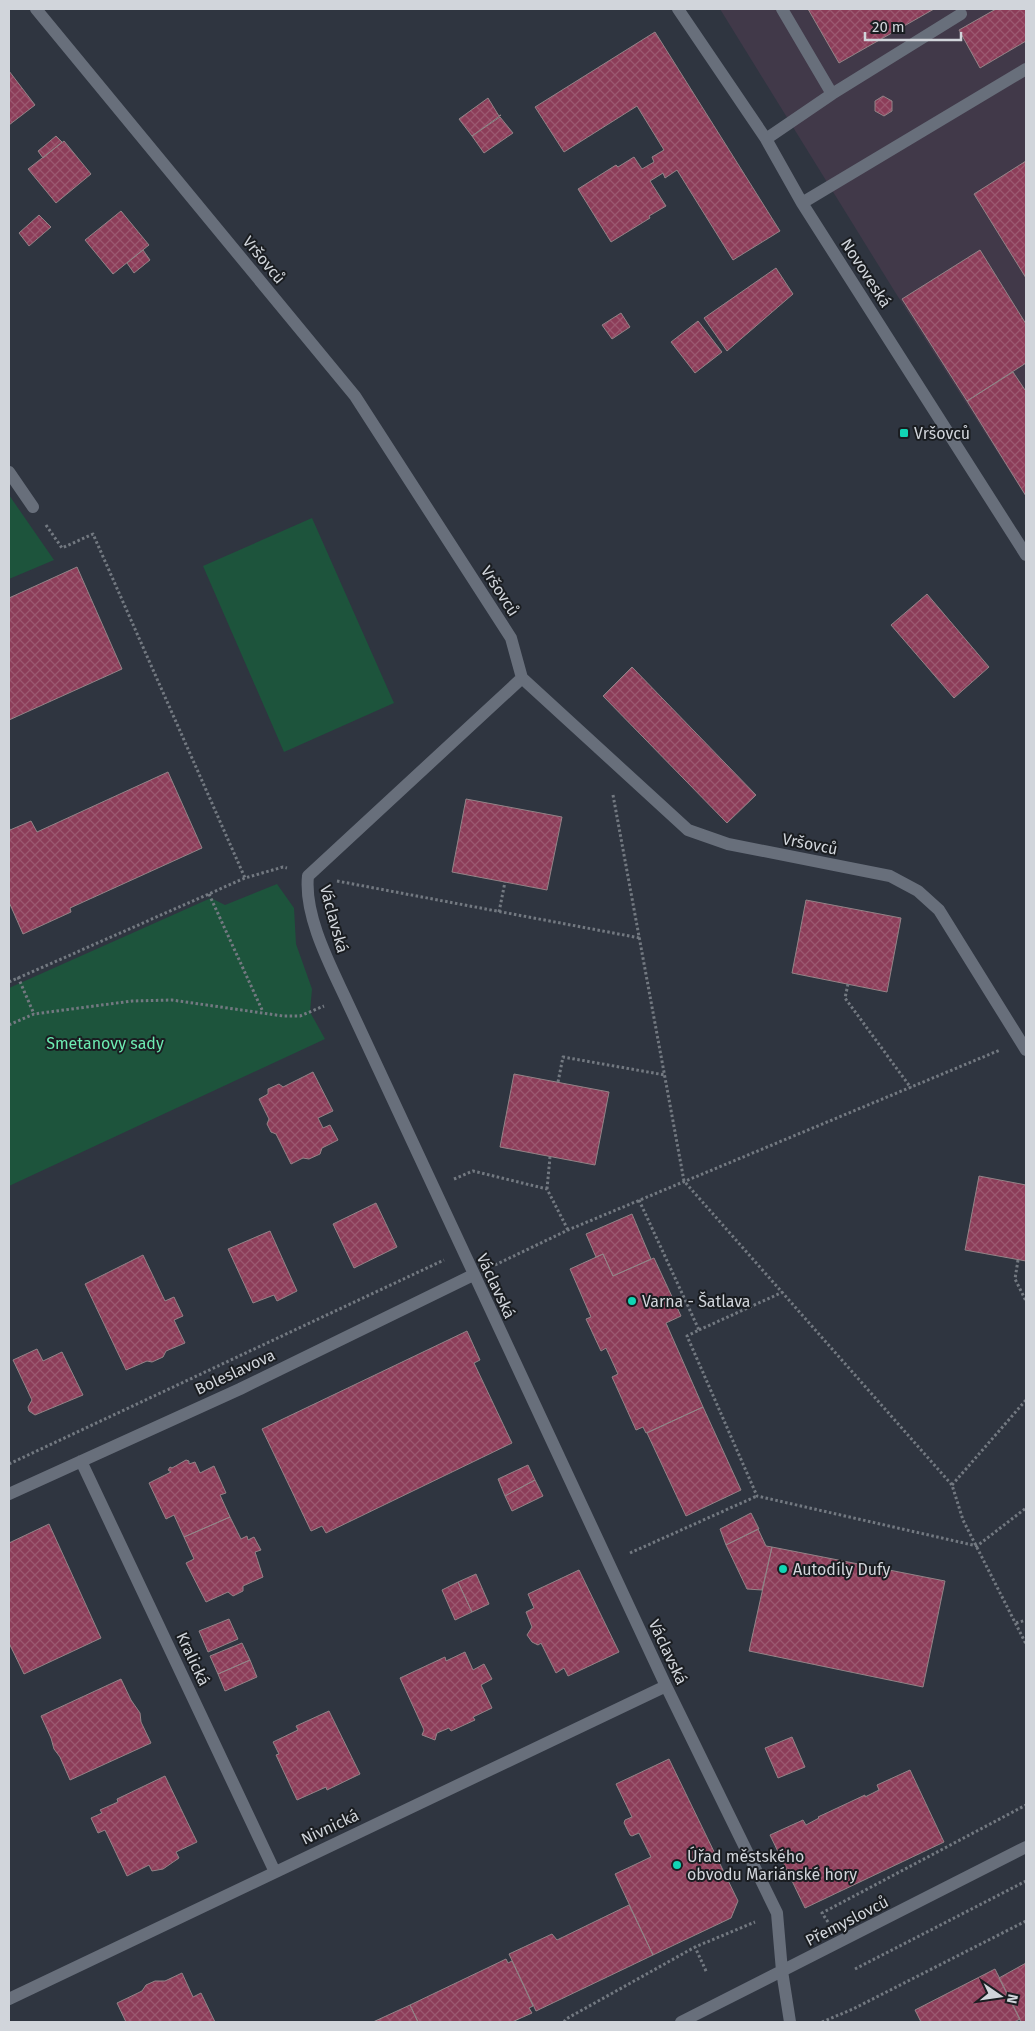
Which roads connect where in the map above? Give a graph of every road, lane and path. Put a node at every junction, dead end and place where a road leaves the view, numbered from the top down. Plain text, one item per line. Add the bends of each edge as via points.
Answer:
1 (36, 9) edge
2 (678, 9) edge
3 (782, 9) edge
4 (961, 14) dead end
5 (1026, 69) edge
6 (832, 94) junction
7 (766, 139) junction
8 (802, 203) junction
9 (9, 472) edge
10 (33, 507) joint
11 (1026, 555) edge
12 (522, 678) junction
13 (606, 757) junction
14 (308, 876) junction
15 (244, 878) junction
16 (505, 882) dead end
17 (209, 894) junction
18 (499, 912) junction
19 (640, 938) junction
20 (18, 977) junction
21 (9, 982) edge
22 (848, 984) dead end
23 (344, 995) junction
24 (264, 1013) junction
25 (34, 1014) junction
26 (9, 1026) edge
27 (1024, 1046) edge
28 (665, 1076) junction
29 (558, 1082) dead end
30 (911, 1088) junction
31 (550, 1157) dead end
32 (684, 1181) junction
33 (433, 1188) junction
34 (547, 1189) junction
35 (639, 1200) junction
36 (568, 1230) junction
37 (462, 1251) junction
38 (1018, 1260) dead end
39 (474, 1275) junction
40 (782, 1292) junction
41 (1026, 1301) edge
42 (699, 1330) junction
43 (1026, 1400) edge
44 (81, 1461) junction
45 (9, 1464) edge
46 (952, 1485) junction
47 (9, 1494) edge
48 (758, 1496) junction
49 (1026, 1508) edge
50 (977, 1546) junction
51 (608, 1562) junction
52 (1026, 1620) edge
53 (1016, 1624) junction
54 (1026, 1644) edge
55 (666, 1686) junction
56 (1026, 1805) edge
57 (1026, 1847) edge
58 (274, 1872) junction
59 (1026, 1881) edge
60 (777, 1913) junction
61 (1026, 1921) edge
62 (839, 1942) junction
63 (695, 1948) junction
64 (855, 1969) dead end
65 (706, 1971) dead end
66 (782, 1971) junction
67 (9, 1999) edge
68 (564, 2022) edge
69 (681, 2022) edge
70 (790, 2022) edge
71 (822, 2022) edge

1 - 12 street, Vršovců via 355,396 511,638
2 - 7 street, Novoveská
3 - 6 street
4 - 6 street
5 - 8 street
6 - 7 street
7 - 8 street, Novoveská
8 - 11 street, Novoveská
9 - 10 street
10 - 15 path via 62,548 93,534
12 - 13 street, Vršovců
12 - 14 street, Václavská
13 - 19 path
13 - 27 street, Vršovců via 688,830 728,844 890,876 918,891 939,910
14 - 15 path via 283,867
14 - 18 path
14 - 23 street, Václavská via 307,890 316,927
15 - 17 path
16 - 18 path
17 - 20 path
17 - 24 path
18 - 19 path
19 - 28 path
20 - 21 path
20 - 25 path
22 - 30 path via 845,998
23 - 24 path via 300,1016
23 - 33 street, Václavská
24 - 25 path via 172,1000 132,1001
25 - 26 path
27 - 30 path
28 - 29 path via 563,1057
28 - 32 path
30 - 32 path
31 - 34 path
32 - 35 path
32 - 40 path
33 - 34 path via 473,1171
33 - 37 street, Václavská
34 - 36 path
35 - 36 path
35 - 42 path
36 - 39 path
37 - 39 street, Václavská
37 - 45 path
38 - 41 path via 1015,1279
39 - 44 street, Boleslavova via 240,1389
39 - 51 street, Václavská
40 - 42 path
40 - 46 path
42 - 48 path via 688,1336
43 - 46 path
44 - 47 street, Boleslavova
44 - 58 street, Kralická
46 - 50 path via 963,1520
48 - 50 path
48 - 51 path
49 - 50 path
50 - 53 path
51 - 55 street, Václavská
52 - 53 path
53 - 54 path
55 - 58 street, Nivnická
55 - 60 street, Václavská
56 - 62 path via 822,1913
57 - 62 street, Přemyslovců
58 - 67 street, Nivnická
59 - 64 path
60 - 63 path
60 - 66 street, Václavská
61 - 71 path
62 - 66 street, Přemyslovců
63 - 65 path
63 - 68 path
66 - 69 street, Přemyslovců
66 - 70 street, Václavská

